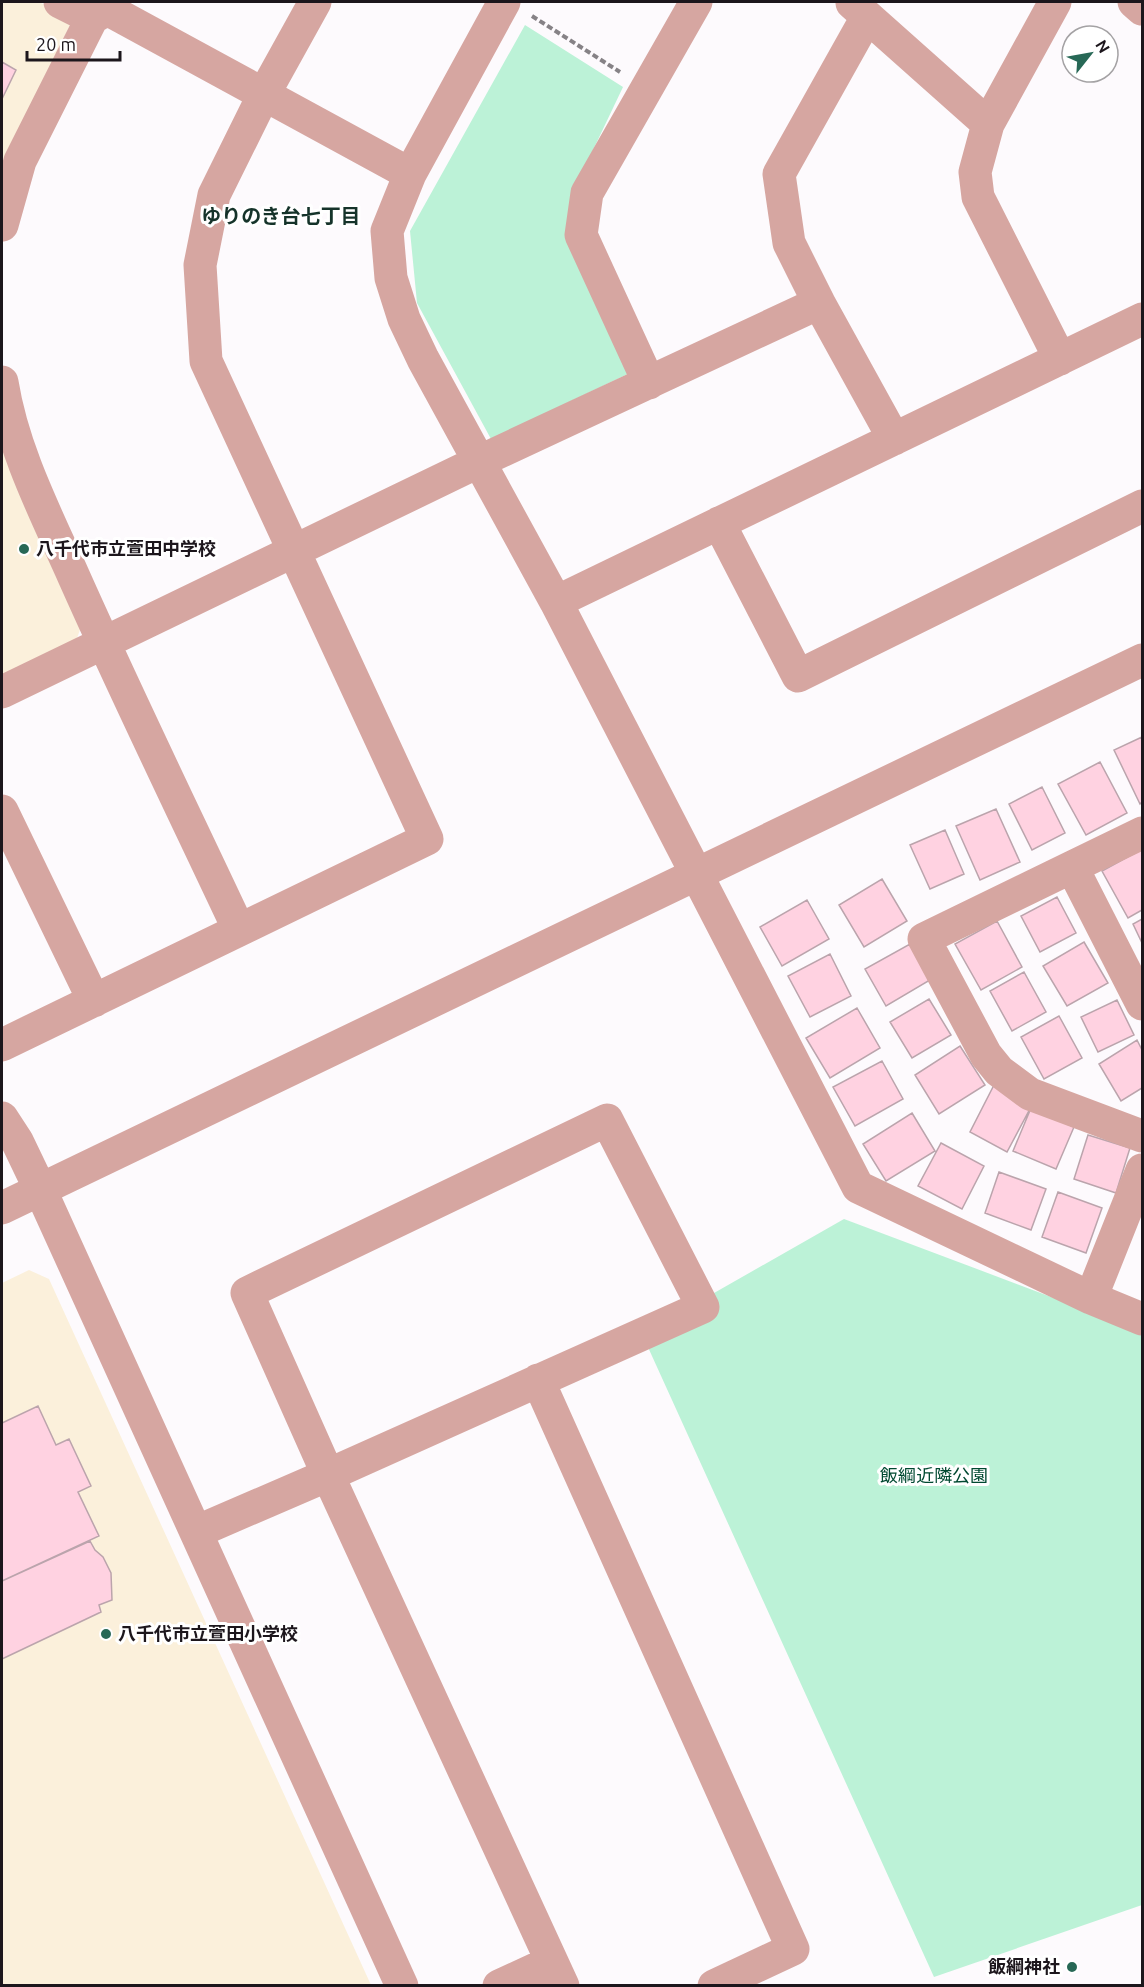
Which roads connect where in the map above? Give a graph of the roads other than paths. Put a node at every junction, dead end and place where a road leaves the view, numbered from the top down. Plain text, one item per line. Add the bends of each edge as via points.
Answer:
1 (60, 2) edge
2 (315, 2) edge
3 (696, 2) edge
4 (1055, 2) edge
5 (1134, 2) edge
6 (516, 8) edge
7 (103, 9) edge
8 (859, 9) edge
9 (1143, 9) edge
10 (264, 94) junction
11 (988, 124) junction
12 (410, 174) junction
13 (2, 225) edge
14 (819, 303) junction
15 (1143, 319) edge
16 (1060, 359) junction
17 (2, 382) edge
18 (649, 382) junction
19 (894, 439) junction
20 (478, 462) junction
21 (1143, 506) edge
22 (719, 524) junction
23 (295, 551) junction
24 (556, 602) junction
25 (103, 643) junction
26 (1143, 660) edge
27 (2, 692) edge
28 (2, 811) edge
29 (1143, 832) edge
30 (1072, 867) junction
31 (697, 875) junction
32 (239, 930) junction
33 (94, 1001) junction
34 (1143, 1004) edge
35 (2, 1045) edge
36 (2, 1118) edge
37 (1143, 1136) edge
38 (1143, 1170) edge
39 (40, 1190) junction
40 (2, 1208) edge
41 (1091, 1298) junction
42 (1143, 1319) edge
43 (538, 1380) junction
44 (328, 1475) junction
45 (196, 1532) junction
46 (557, 1974) edge
47 (402, 1986) edge
48 (499, 1986) edge
49 (714, 1986) edge

1 - 7 street
2 - 10 street
3 - 18 street via 587,193 581,235
4 - 11 street
5 - 9 street
6 - 12 street
7 - 10 street
7 - 13 street via 20,161
8 - 11 street
8 - 14 street via 779,174 789,243
10 - 12 street
10 - 23 street via 214,195 200,265 206,361
11 - 16 street via 975,172 978,197
12 - 20 street via 387,231 391,278 404,319
14 - 18 street
14 - 19 street
15 - 16 street
16 - 19 street
17 - 25 street via 25,467
18 - 20 street
19 - 22 street
20 - 23 street
20 - 24 street
21 - 22 street via 798,676
22 - 24 street
23 - 25 street
23 - 32 street via 427,839
24 - 31 street
25 - 27 street
25 - 32 street
26 - 31 street
28 - 33 street
29 - 30 street
30 - 34 street
30 - 37 street via 924,939 986,1055 999,1071 1030,1094
31 - 39 street
31 - 41 street via 858,1186
32 - 33 street
33 - 35 street
36 - 39 street
38 - 41 street
39 - 40 street
39 - 45 street
41 - 42 street
43 - 44 street
43 - 44 street via 703,1307 607,1120 247,1293
43 - 49 street via 793,1949
44 - 45 street
44 - 46 street
45 - 47 street
46 - 48 street

